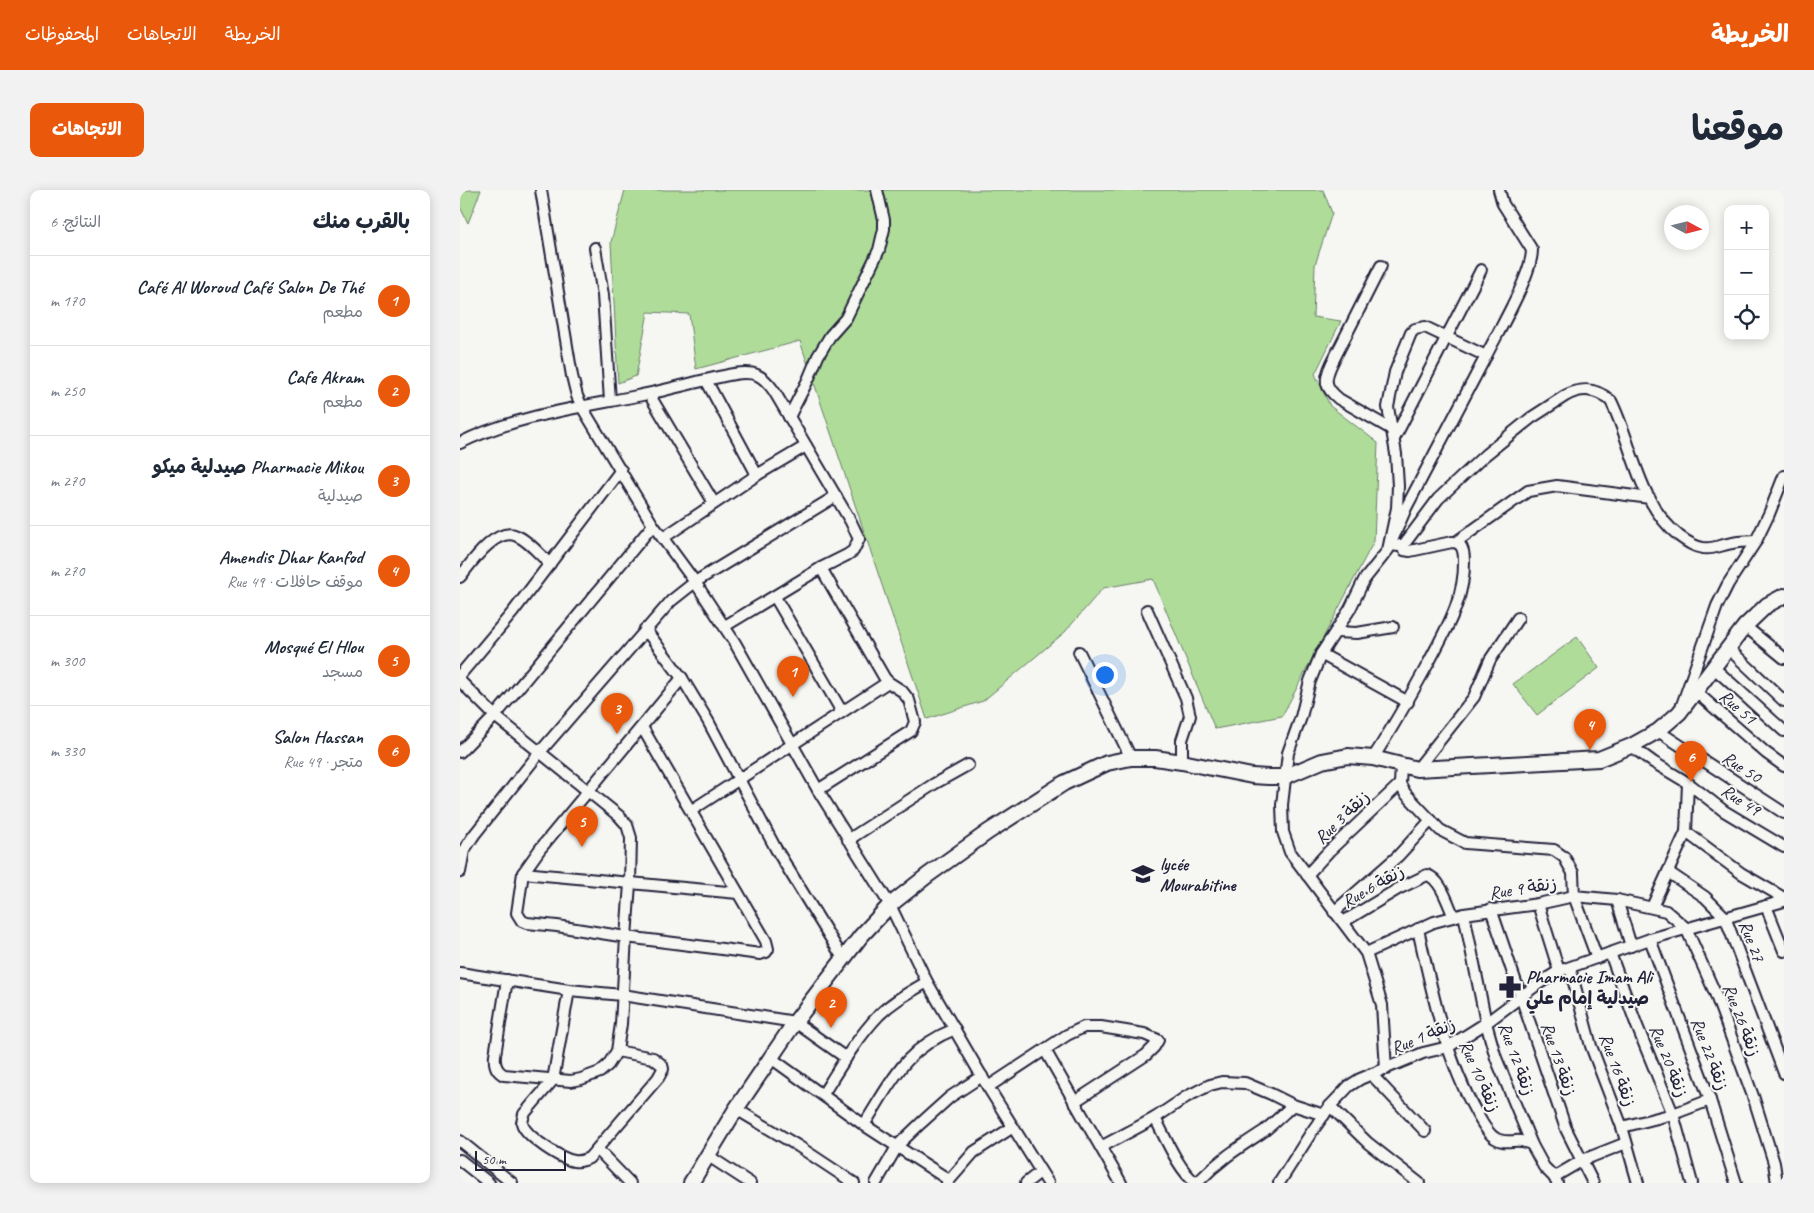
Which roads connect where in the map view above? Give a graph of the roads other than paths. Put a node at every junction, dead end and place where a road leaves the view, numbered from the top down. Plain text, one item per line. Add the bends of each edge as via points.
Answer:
1 (541, 190) edge
2 (877, 190) edge
3 (1500, 190) edge
4 (595, 248) dead end
5 (1381, 266) dead end
6 (1481, 270) dead end
7 (1446, 336) junction
8 (1486, 356) junction
9 (706, 380) junction
10 (649, 394) junction
11 (610, 402) junction
12 (582, 407) junction
13 (789, 417) junction
14 (1393, 434) junction
15 (460, 443) edge
16 (806, 446) junction
17 (621, 470) junction
18 (757, 475) junction
19 (1784, 476) edge
20 (836, 496) junction
21 (1650, 498) junction
22 (714, 503) junction
23 (653, 525) junction
24 (662, 538) junction
25 (1756, 541) junction
26 (1456, 542) junction
27 (1401, 545) junction
28 (1389, 547) junction
29 (550, 564) junction
30 (821, 568) junction
31 (460, 577) edge
32 (694, 582) junction
33 (1784, 596) edge
34 (775, 597) junction
35 (1147, 610) dead end
36 (1518, 618) dead end
37 (725, 626) junction
38 (1745, 626) junction
39 (1393, 627) dead end
40 (645, 629) junction
41 (1336, 632) junction
42 (1728, 648) junction
43 (1079, 652) dead end
44 (1322, 654) junction
45 (1784, 658) edge
46 (1713, 667) junction
47 (460, 674) edge
48 (682, 678) junction
49 (460, 681) edge
50 (888, 682) junction
51 (1695, 691) junction
52 (1784, 701) edge
53 (1408, 702) junction
54 (842, 712) junction
55 (1679, 713) junction
56 (495, 716) junction
57 (642, 727) junction
58 (1658, 731) junction
59 (1784, 731) edge
60 (792, 744) junction
61 (1632, 746) junction
62 (460, 752) edge
63 (540, 752) junction
64 (1131, 758) junction
65 (1373, 758) junction
66 (1182, 762) junction
67 (968, 765) dead end
68 (1401, 765) junction
69 (1784, 766) edge
70 (1417, 769) junction
71 (1284, 777) junction
72 (739, 780) junction
73 (1688, 782) junction
74 (1400, 784) junction
75 (818, 790) junction
76 (589, 791) junction
77 (692, 810) junction
78 (1784, 813) edge
79 (1431, 820) junction
80 (1686, 832) junction
81 (848, 840) junction
82 (1784, 847) edge
83 (462, 849) edge
84 (460, 872) edge
85 (1668, 872) junction
86 (523, 873) junction
87 (1307, 874) junction
88 (630, 884) junction
89 (738, 893) junction
90 (1574, 896) junction
91 (1618, 900) junction
92 (1784, 900) edge
93 (1538, 904) junction
94 (890, 905) junction
95 (1766, 906) junction
96 (1652, 907) junction
97 (1491, 909) junction
98 (1334, 912) junction
99 (1459, 915) junction
100 (1725, 917) junction
101 (1343, 922) junction
102 (1686, 928) junction
103 (1418, 929) junction
104 (626, 937) junction
105 (1650, 939) junction
106 (1631, 946) junction
107 (1784, 951) edge
108 (1366, 953) junction
109 (1610, 953) junction
110 (1597, 958) junction
111 (844, 960) junction
112 (1564, 970) junction
113 (460, 973) edge
114 (507, 980) junction
115 (927, 982) junction
116 (569, 990) junction
117 (622, 995) junction
118 (1521, 995) junction
119 (795, 1022) junction
120 (1486, 1023) junction
121 (955, 1029) junction
122 (1448, 1046) junction
123 (1045, 1050) junction
124 (617, 1051) junction
125 (771, 1058) junction
126 (846, 1058) junction
127 (1386, 1069) junction
128 (1784, 1073) edge
129 (1371, 1074) junction
130 (982, 1076) junction
131 (553, 1080) junction
132 (988, 1087) junction
133 (823, 1094) junction
134 (1710, 1100) junction
135 (1074, 1102) junction
136 (1293, 1105) junction
137 (1330, 1106) junction
138 (736, 1109) junction
139 (1673, 1114) junction
140 (1324, 1115) junction
141 (1155, 1118) junction
142 (864, 1124) junction
143 (1013, 1126) junction
144 (1622, 1126) junction
145 (1425, 1131) dead end
146 (460, 1141) edge
147 (1626, 1142) junction
148 (1532, 1145) junction
149 (898, 1146) junction
150 (1101, 1147) junction
151 (598, 1150) junction
152 (707, 1155) junction
153 (460, 1160) edge
154 (1583, 1160) junction
155 (1040, 1172) junction
156 (1555, 1180) edge
157 (948, 1181) edge
158 (489, 1183) edge
159 (512, 1183) edge
160 (630, 1183) edge
161 (691, 1183) edge
162 (750, 1183) edge
163 (854, 1183) edge
164 (876, 1183) edge
165 (1026, 1183) edge
166 (1048, 1183) edge
167 (1121, 1183) edge
168 (1196, 1183) edge
169 (1279, 1183) edge
170 (1419, 1183) edge
171 (1593, 1183) edge
172 (1638, 1183) edge
173 (1692, 1183) edge
174 (1736, 1183) edge
175 (1777, 1183) edge

1 - 12 street via 572,376
2 - 13 street via 884,220 879,250 846,318 818,356
3 - 8 street via 1503,204 1532,250 1532,257
4 - 11 street via 603,296
5 - 14 street via 1326,381 1339,399
6 - 7 street
7 - 8 street
7 - 14 street
7 - 14 street via 1425,327 1414,329 1411,334 1390,389 1388,407
8 - 28 street via 1406,508
9 - 10 street
9 - 13 street via 745,372 759,375 768,381
9 - 18 street
10 - 11 street
10 - 22 street
11 - 12 street
12 - 15 street via 500,426
12 - 17 street
13 - 16 street
14 - 28 street via 1398,471 1397,508
16 - 18 street
16 - 20 street
17 - 23 street
17 - 29 street
18 - 22 street
19 - 25 street
20 - 30 street via 859,539 853,551
20 - 32 street
21 - 25 street via 1663,521 1692,544 1710,548
21 - 26 street via 1557,486 1528,491
21 - 27 street via 1611,401 1598,392 1579,391 1565,396 1531,418 1485,455 1438,499
22 - 24 street
23 - 24 street
23 - 56 street
24 - 32 street
25 - 55 street via 1717,606
26 - 27 street via 1410,551
26 - 53 street via 1463,549 1464,567 1458,604
27 - 28 street
28 - 41 street via 1364,580
29 - 31 street via 523,539 505,534 485,548
29 - 47 street
30 - 34 street
30 - 50 street
32 - 37 street
32 - 40 street
33 - 38 street via 1766,605
34 - 37 street
34 - 54 street
35 - 66 street via 1186,698 1190,716 1182,740
36 - 70 street via 1490,660 1474,697
37 - 60 street
38 - 42 street
38 - 45 street
39 - 41 street via 1357,634
40 - 48 street
40 - 63 street
41 - 44 street
42 - 46 street
42 - 52 street
43 - 64 street
44 - 53 street
44 - 71 street via 1291,742
46 - 51 street
46 - 59 street
48 - 57 street
48 - 72 street
49 - 56 street
50 - 54 street
50 - 75 street via 909,700 914,727
51 - 55 street
51 - 69 street, Rue 51
53 - 65 street
54 - 60 street
55 - 58 street
56 - 62 street
56 - 63 street
57 - 76 street
57 - 77 street
58 - 61 street
58 - 78 street, Rue 50
60 - 72 street
60 - 75 street
61 - 70 street via 1599,759 1584,761
61 - 73 street, Rue 49
63 - 76 street
63 - 83 street
64 - 66 street
64 - 94 street via 1107,763 1064,783 988,832
65 - 68 street
65 - 71 street via 1336,757
66 - 71 street via 1252,776
67 - 81 street
68 - 70 street
68 - 74 street
71 - 87 street via 1282,821 1285,842
72 - 77 street
72 - 111 street via 792,878
73 - 80 street
73 - 82 street, Rue 49 via 1720,808
74 - 79 street
74 - 87 street, Rue 3 زنقة
75 - 81 street
76 - 86 street
76 - 88 street via 627,825 631,838
77 - 89 street
79 - 90 street via 1440,830 1465,843 1554,850 1564,857 1574,873
79 - 98 street via 1398,856
80 - 85 street
80 - 92 street
81 - 94 street
83 - 84 street
85 - 96 street
85 - 100 street, Rue 27 via 1705,897
86 - 88 street
86 - 104 street via 517,913 522,921
87 - 98 street
88 - 89 street
88 - 104 street
89 - 104 street via 766,941 766,952
90 - 91 street, Rue 9 زنقة
90 - 93 street, Rue 9 زنقة
90 - 110 street
91 - 96 street, Rue 9 زنقة
91 - 106 street
92 - 95 street, Rue 1 زنقة
93 - 97 street, Rue 9 زنقة
93 - 112 street, Rue 16 زنقة
94 - 111 street via 860,936
94 - 115 street
95 - 100 street, Rue 1 زنقة
95 - 107 street
96 - 102 street, Rue 9 زنقة via 1666,912
97 - 99 street, Rue 9 زنقة
97 - 118 street, Rue 13 زنقة
98 - 101 street
99 - 101 street, Rue 6 زنقة via 1427,875
99 - 103 street, Rue 9 زنقة
99 - 120 street, Rue 12 زنقة
100 - 102 street, Rue 1 زنقة
100 - 128 street, Rue 27
101 - 108 street
102 - 105 street, Rue 1 زنقة
102 - 175 street, Rue 26 زنقة via 1715,993 1754,1099
103 - 108 street, Rue 9 زنقة
103 - 122 street, Rue 10 زنقة
104 - 117 street
105 - 106 street, Rue 1 زنقة
105 - 134 street, Rue 22 زنقة
106 - 109 street, Rue 1 زنقة
108 - 127 street via 1382,1005
109 - 110 street, Rue 1 زنقة
109 - 139 street, Rue 20 زنقة
110 - 112 street, Rue 1 زنقة
111 - 119 street
112 - 118 street, Rue 1 زنقة
112 - 144 street, Rue 16 زنقة
113 - 114 street
114 - 116 street
114 - 131 street via 495,1066 504,1075
115 - 121 street
115 - 126 street via 880,1015
116 - 117 street
116 - 131 street
117 - 119 street
117 - 124 street
118 - 120 street, Rue 1 زنقة
118 - 154 street, Rue 13 زنقة via 1566,1129
119 - 125 street
119 - 126 street
120 - 122 street, Rue 1 زنقة
120 - 148 street, Rue 12 زنقة via 1496,1058
121 - 130 street
121 - 142 street via 916,1050
122 - 127 street, Rue 1 زنقة
122 - 148 street, Rue 10 زنقة via 1471,1103 1486,1128 1502,1141 1521,1141
123 - 132 street
123 - 135 street
123 - 135 street via 1076,1030 1092,1026 1144,1034 1159,1040 1146,1055
124 - 131 street via 600,1072 581,1079
124 - 151 street via 653,1058 663,1069
125 - 133 street
125 - 138 street
126 - 133 street
127 - 129 street, Rue 1 زنقة
129 - 137 street, Rue 1 زنقة via 1350,1086
129 - 145 street
130 - 132 street
130 - 149 street via 932,1111
131 - 151 street via 524,1114 522,1127 537,1142 572,1160 584,1160
132 - 143 street
133 - 142 street
134 - 139 street
134 - 174 street, Rue 22 زنقة
135 - 150 street
136 - 140 street
136 - 141 street via 1245,1084 1222,1082 1186,1097
136 - 168 street via 1264,1130 1212,1166
137 - 140 street, Rue 1 زنقة
137 - 170 street via 1368,1143
138 - 152 street
138 - 163 street
139 - 144 street
139 - 173 street, Rue 20 زنقة
140 - 169 street, Rue 1 زنقة
141 - 150 street
141 - 168 street via 1190,1180
142 - 149 street
143 - 155 street
143 - 157 street via 974,1152
144 - 147 street, Rue 16 زنقة
146 - 159 street
147 - 154 street
147 - 172 street, Rue 16 زنقة
148 - 156 street, Rue 12 زنقة
149 - 157 street
149 - 164 street
150 - 167 street
151 - 160 street
152 - 161 street
152 - 162 street
153 - 158 street
154 - 156 street
154 - 171 street, Rue 13 زنقة
155 - 165 street
155 - 166 street

